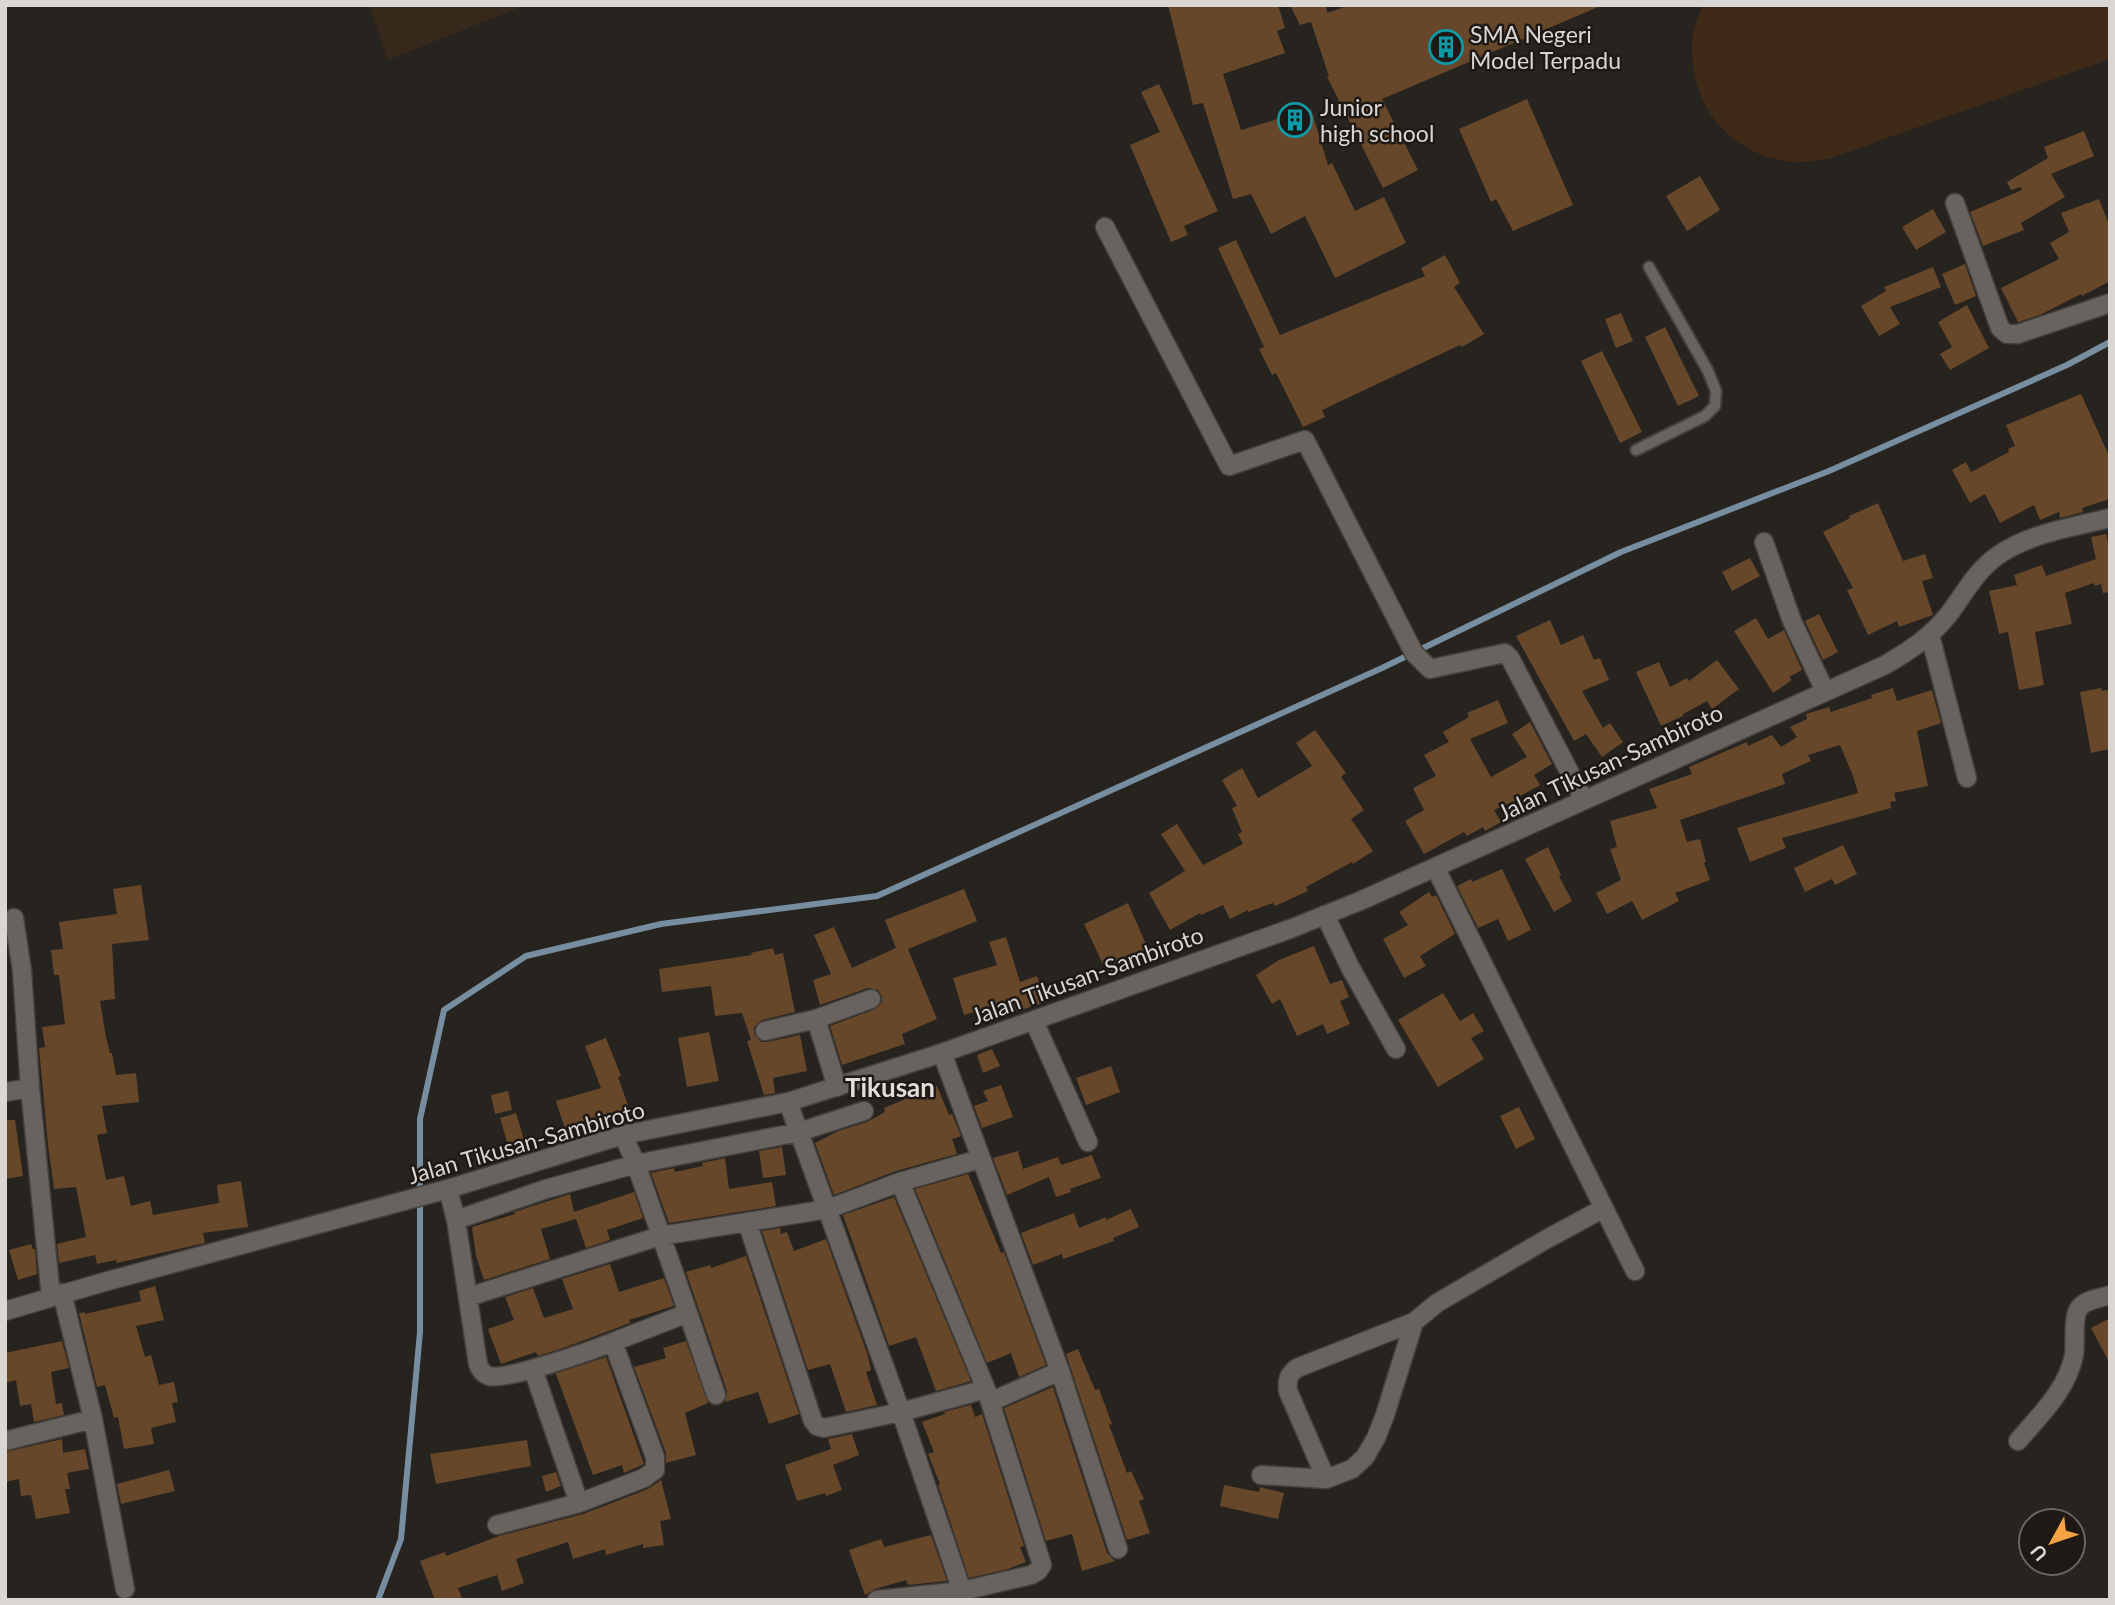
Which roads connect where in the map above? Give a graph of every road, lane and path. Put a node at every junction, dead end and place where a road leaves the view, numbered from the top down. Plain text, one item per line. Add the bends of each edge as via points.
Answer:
1 (1955, 203) dead end
2 (1105, 227) dead end
3 (1649, 267) dead end
4 (2110, 303) edge
5 (1636, 450) dead end
6 (2110, 518) edge
7 (1765, 542) dead end
8 (1930, 635) junction
9 (1825, 691) junction
10 (1967, 778) dead end
11 (1584, 800) junction
12 (1436, 869) junction
13 (1325, 915) junction
14 (14, 918) dead end
15 (871, 999) dead end
16 (816, 1019) junction
17 (1034, 1021) junction
18 (765, 1031) dead end
19 (1396, 1049) dead end
20 (942, 1053) junction
21 (837, 1087) junction
22 (30, 1088) junction
23 (5, 1092) edge
24 (788, 1102) junction
25 (864, 1111) dead end
26 (799, 1132) junction
27 (623, 1135) junction
28 (1088, 1142) dead end
29 (980, 1159) junction
30 (636, 1164) junction
31 (900, 1182) junction
32 (446, 1190) junction
33 (828, 1209) junction
34 (1604, 1209) junction
35 (456, 1220) junction
36 (747, 1222) junction
37 (660, 1236) junction
38 (1635, 1271) dead end
39 (57, 1295) junction
40 (2110, 1295) edge
41 (468, 1297) junction
42 (5, 1311) edge
43 (688, 1313) junction
44 (1414, 1322) junction
45 (613, 1342) junction
46 (533, 1368) junction
47 (1060, 1371) junction
48 (716, 1395) dead end
49 (988, 1396) junction
50 (901, 1412) junction
51 (93, 1419) junction
52 (5, 1441) edge
53 (2018, 1441) dead end
54 (1261, 1475) dead end
55 (1325, 1479) junction
56 (579, 1503) junction
57 (497, 1525) dead end
58 (1118, 1549) dead end
59 (124, 1589) dead end
60 (962, 1591) junction
61 (877, 1600) edge

1 - 4 street via 2000,328 2007,334
2 - 11 street via 1229,466 1305,440 1414,653 1430,669 1505,653
3 - 5 lane via 1708,370 1716,391 1715,406
6 - 8 street, Jalan Tikusan-Sambiroto via 2039,535 1996,557
7 - 9 street via 1792,621
8 - 9 street, Jalan Tikusan-Sambiroto via 1885,665
8 - 10 street
9 - 11 street, Jalan Tikusan-Sambiroto
11 - 12 street, Jalan Tikusan-Sambiroto
12 - 13 street, Jalan Tikusan-Sambiroto
12 - 34 street
13 - 17 street, Jalan Tikusan-Sambiroto
13 - 19 street
14 - 22 street
15 - 16 street
16 - 18 street
16 - 21 street
17 - 20 street, Jalan Tikusan-Sambiroto
17 - 28 street
20 - 21 street, Jalan Tikusan-Sambiroto
20 - 29 street
21 - 24 street, Jalan Tikusan-Sambiroto
22 - 23 street
22 - 39 street
24 - 26 street
24 - 27 street, Jalan Tikusan-Sambiroto
25 - 26 street
26 - 30 street
26 - 33 street
27 - 30 street
27 - 32 street, Jalan Tikusan-Sambiroto
29 - 31 street
29 - 47 street
30 - 35 street
30 - 37 street
31 - 33 street
31 - 49 street
32 - 35 street
32 - 39 street, Jalan Tikusan-Sambiroto
33 - 36 street
33 - 50 street
34 - 38 street
34 - 44 street via 1448,1296
35 - 41 street
36 - 37 street
36 - 50 street via 813,1421 824,1428
37 - 41 street
37 - 43 street
39 - 42 street, Jalan Tikusan-Sambiroto
39 - 51 street
40 - 53 street via 2079,1308 2076,1346 2065,1381
41 - 46 street via 481,1371 495,1377
43 - 45 street
43 - 48 street
44 - 55 street via 1385,1415 1366,1457 1352,1469
44 - 55 street via 1290,1373 1288,1391
45 - 46 street
45 - 56 street via 657,1464 645,1478
46 - 56 street
47 - 49 street
47 - 58 street
49 - 50 street
49 - 60 street via 1042,1565 1031,1575
50 - 60 street
51 - 52 street
51 - 59 street
54 - 55 street
56 - 57 street
60 - 61 street

